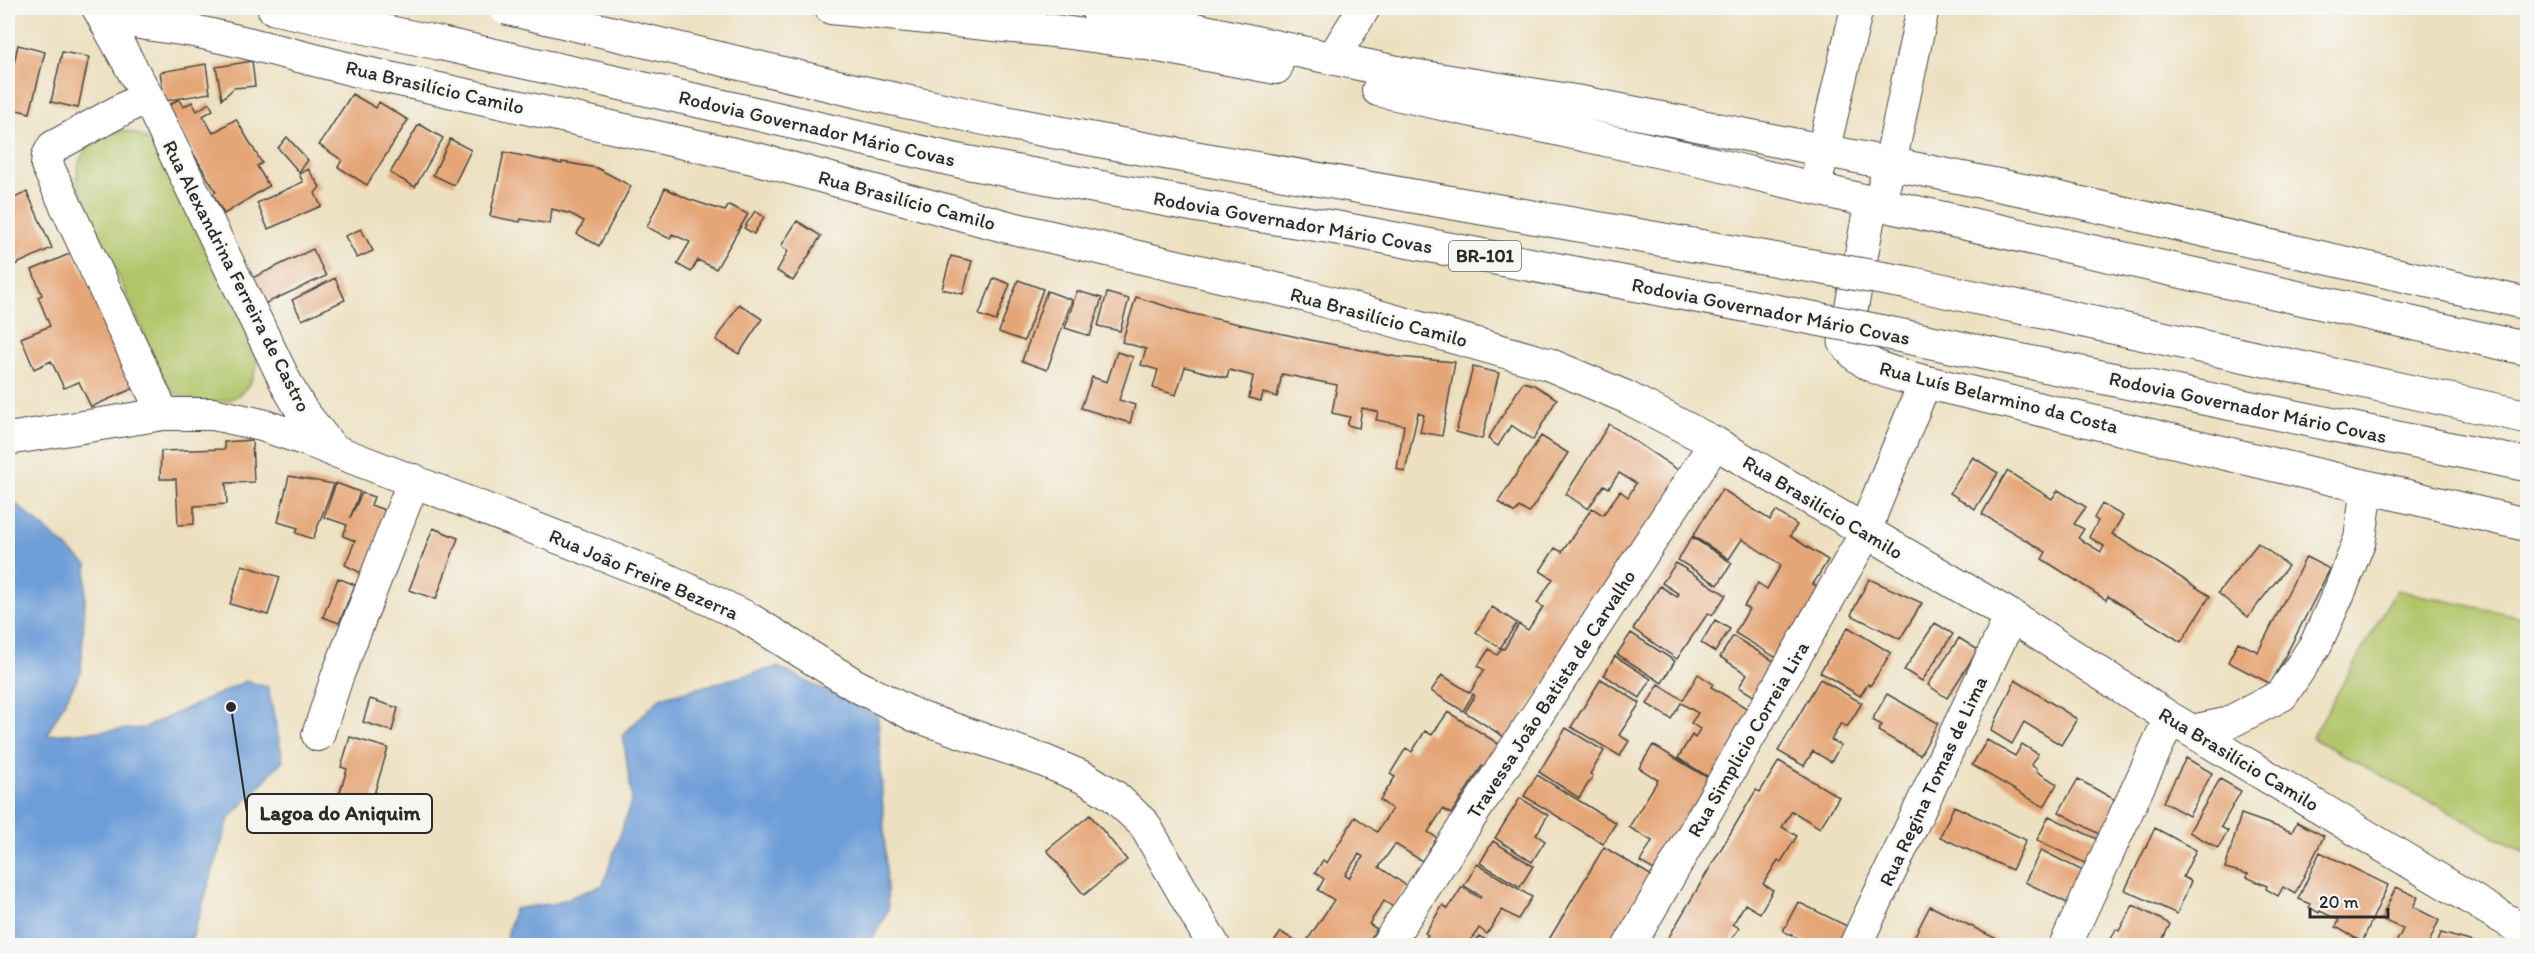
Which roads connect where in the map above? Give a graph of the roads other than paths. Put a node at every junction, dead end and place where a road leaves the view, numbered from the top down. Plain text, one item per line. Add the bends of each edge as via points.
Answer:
1 (274, 8) edge
2 (506, 8) edge
3 (831, 8) edge
4 (1096, 8) edge
5 (1364, 8) edge
6 (1857, 8) edge
7 (1923, 8) edge
8 (101, 13) edge
9 (1333, 58) junction
10 (147, 96) junction
11 (1824, 152) junction
12 (1890, 164) junction
13 (1814, 188) junction
14 (1879, 204) junction
15 (2528, 304) edge
16 (2528, 349) edge
17 (1925, 382) junction
18 (164, 414) junction
19 (2528, 417) edge
20 (8, 439) edge
21 (1716, 443) junction
22 (334, 452) junction
23 (2528, 465) edge
24 (414, 480) junction
25 (2367, 487) junction
26 (2528, 525) edge
27 (1866, 533) junction
28 (2011, 616) junction
29 (2181, 724) junction
30 (318, 735) dead end
31 (2528, 933) edge
32 (1214, 945) edge
33 (1386, 945) edge
34 (1629, 945) edge
35 (1855, 945) edge
36 (2065, 945) edge

1 - 23 main road, Rodovia Governador Mário Covas / BR-101, bridge via 959,161 1849,325
2 - 19 main road, BR-101, bridge via 992,120 1909,283
3 - 13 street via 1063,32 1189,51
4 - 9 street
5 - 9 street
6 - 11 street
7 - 12 street
8 - 10 street, Rua Alexandrina Ferreira de Castro
8 - 21 street, Rua Brasilício Camilo via 757,159 1008,227 1307,296 1548,364 1626,397
9 - 11 street via 1464,85 1581,102
10 - 18 street via 53,147 47,165
10 - 22 street, Rua Alexandrina Ferreira de Castro via 288,387
11 - 12 street
11 - 13 street
12 - 14 street
12 - 15 street via 2033,192
13 - 14 street
14 - 16 main road
14 - 17 main road, Rua Luís Belarmino da Costa via 1869,214 1845,342 1854,355 1879,369
17 - 25 main road, Rua Luís Belarmino da Costa
17 - 27 street, Rua Simplicio Correia Lira
18 - 20 street, Rua João Freire Bezerra
18 - 22 street, Rua João Freire Bezerra via 213,414 252,422
21 - 27 street, Rua Brasilício Camilo
21 - 33 street, Travessa João Batista de Carvalho
22 - 24 street, Rua João Freire Bezerra
24 - 30 street
24 - 32 street, Rua João Freire Bezerra via 668,580 746,617 855,685 916,716 1085,778 1114,796 1144,824
25 - 26 main road, Rua Luís Belarmino da Costa
25 - 29 street via 2360,539 2341,588 2316,644 2282,695 2226,724
27 - 28 street, Rua Brasilício Camilo
27 - 34 street, Rua Simplicio Correia Lira
28 - 29 street, Rua Brasilício Camilo
28 - 35 street, Rua Regina Tomas de Lima
29 - 31 street, Rua Brasilício Camilo
29 - 36 street

